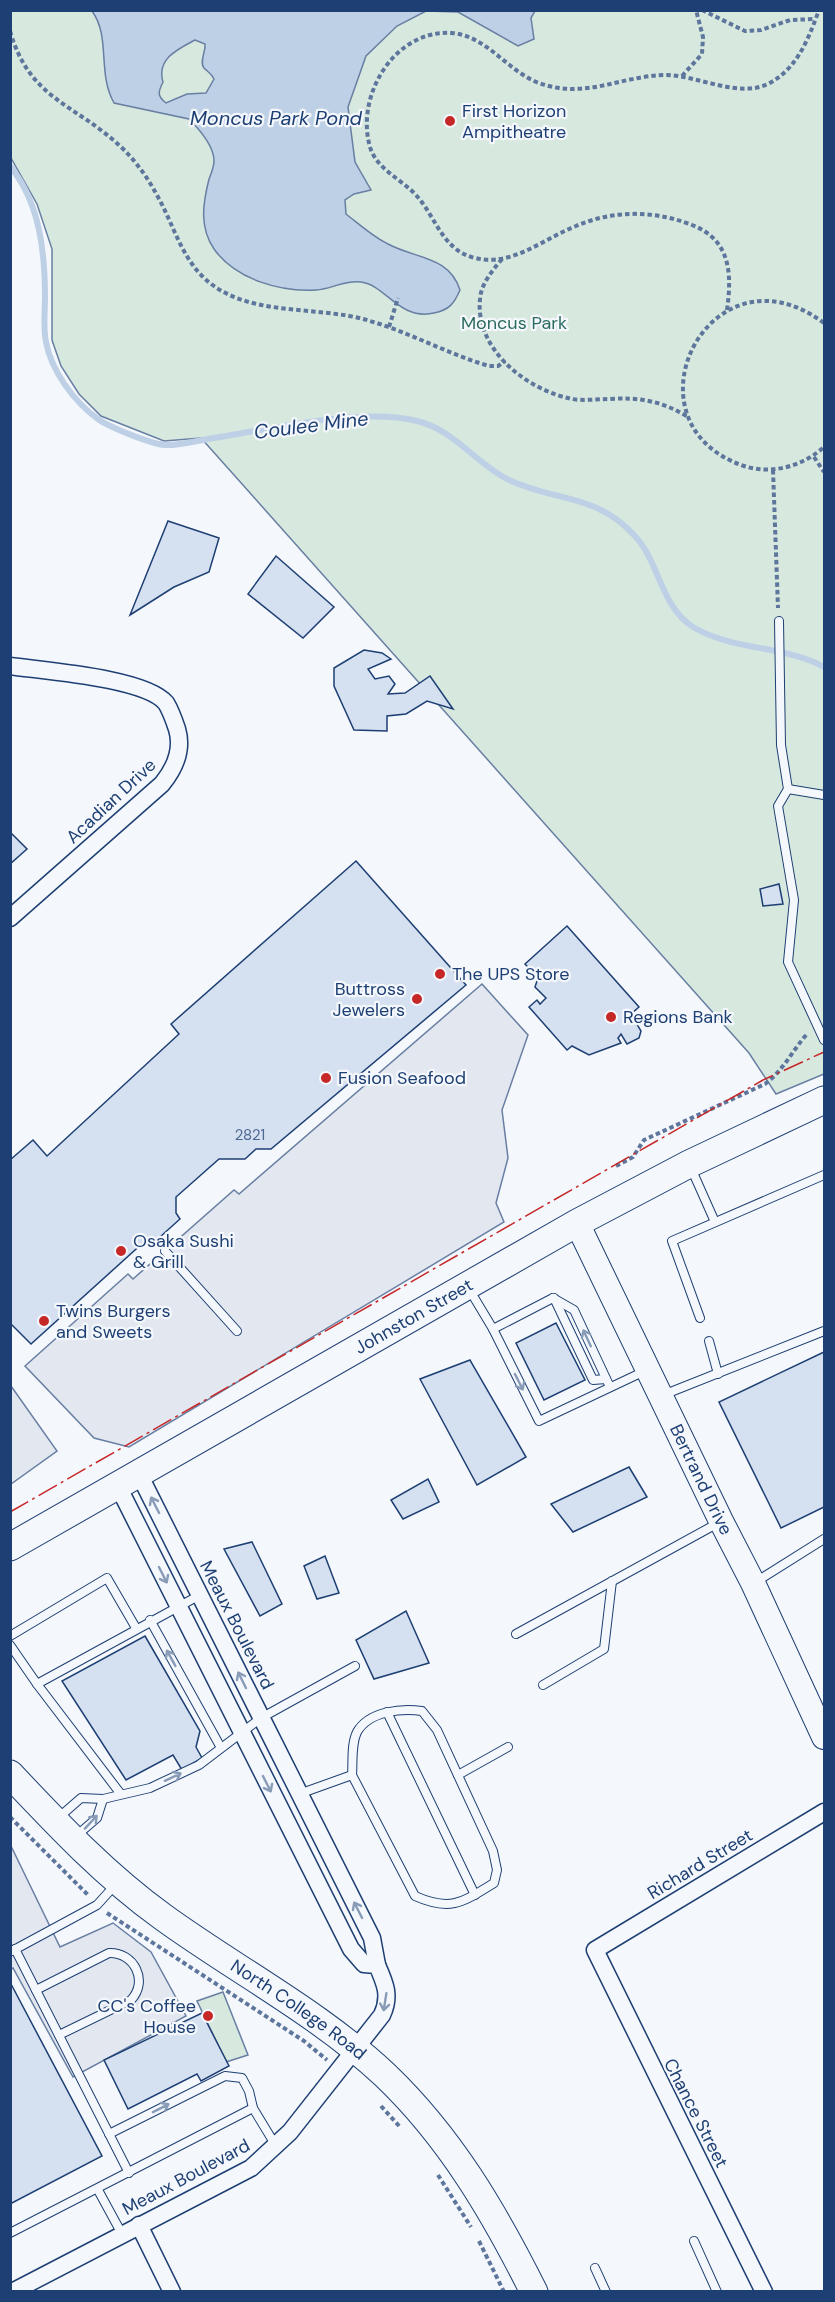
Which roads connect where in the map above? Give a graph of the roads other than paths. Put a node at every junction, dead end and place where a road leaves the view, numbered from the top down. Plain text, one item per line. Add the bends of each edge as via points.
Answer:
1 (779, 621) road end
2 (10, 666) edge
3 (788, 789) junction
4 (825, 795) edge
5 (10, 918) edge
6 (825, 1040) edge
7 (825, 1100) edge
8 (689, 1164) junction
9 (825, 1175) edge
10 (715, 1222) junction
11 (577, 1223) junction
12 (165, 1251) dead end
13 (468, 1286) junction
14 (700, 1318) dead end
15 (493, 1329) junction
16 (237, 1331) dead end
17 (825, 1331) edge
18 (709, 1341) dead end
19 (647, 1370) junction
20 (718, 1374) junction
21 (608, 1383) junction
22 (660, 1396) junction
23 (129, 1480) junction
24 (721, 1521) junction
25 (825, 1539) edge
26 (10, 1547) edge
27 (612, 1581) junction
28 (753, 1583) junction
29 (200, 1595) junction
30 (177, 1605) junction
31 (150, 1620) junction
32 (136, 1628) junction
33 (516, 1634) dead end
34 (10, 1636) edge
35 (10, 1645) edge
36 (355, 1666) dead end
37 (38, 1684) junction
38 (543, 1686) dead end
39 (387, 1712) junction
40 (261, 1718) junction
41 (241, 1732) junction
42 (823, 1732) edge
43 (220, 1746) junction
44 (508, 1747) dead end
45 (352, 1775) junction
46 (458, 1775) junction
47 (11, 1777) edge
48 (120, 1794) junction
49 (299, 1794) junction
50 (103, 1799) junction
51 (278, 1805) junction
52 (825, 1812) edge
53 (63, 1830) junction
54 (119, 1882) junction
55 (475, 1894) junction
56 (13, 1950) edge
57 (595, 1950) joint
58 (377, 1965) junction
59 (36, 1990) junction
60 (59, 2035) junction
61 (347, 2059) junction
62 (253, 2108) junction
63 (109, 2134) junction
64 (276, 2146) junction
65 (129, 2173) junction
66 (98, 2190) junction
67 (139, 2225) junction
68 (10, 2233) edge
69 (122, 2234) junction
70 (694, 2241) dead end
71 (595, 2268) dead end
72 (12, 2292) edge
73 (172, 2292) edge
74 (534, 2292) edge
75 (606, 2292) edge
76 (717, 2292) edge
77 (764, 2292) edge

1 - 3 lane via 781,745
2 - 5 street, Acadian Drive via 143,688 165,702 173,716 178,754 172,773 162,784
3 - 4 lane
3 - 6 lane via 778,806 794,900 788,962
7 - 8 main road, Johnston Street
8 - 10 lane
8 - 11 main road, Johnston Street
9 - 10 lane
10 - 14 lane via 672,1241
11 - 13 main road, Johnston Street
11 - 19 main road, Bertrand Drive
12 - 16 lane
13 - 15 lane
13 - 23 main road, Johnston Street
21 -> 15 lane via 574,1310 554,1298
15 -> 21 lane via 539,1421
17 - 20 lane
18 - 20 lane
19 - 21 lane
19 - 22 main road, Bertrand Drive
20 - 22 lane
22 - 24 main road, Bertrand Drive
23 - 26 main road, Johnston Street
29 -> 23 street, Meaux Boulevard
23 -> 30 street
24 - 27 lane
24 - 28 main road, Bertrand Drive
25 - 28 lane
27 - 33 lane
27 - 38 lane via 604,1649
28 - 42 main road, Bertrand Drive
29 - 30 lane
40 -> 29 street, Meaux Boulevard
30 - 31 lane
30 - 41 street
31 - 32 lane
43 -> 31 lane
32 - 34 lane via 107,1578
32 - 37 lane
35 - 37 lane
36 - 40 lane
37 - 48 lane
39 - 45 lane via 358,1730 353,1744
39 - 46 lane via 422,1711 437,1730
39 - 55 lane
40 - 41 lane
40 - 49 street, Meaux Boulevard
41 - 43 lane
41 -> 51 street
48 -> 43 lane via 150,1788 199,1765
44 - 46 lane
45 - 49 lane
45 - 55 lane via 415,1896 433,1904 460,1904
46 - 55 lane via 493,1851 497,1870 494,1883
47 - 53 main road, North College Road
48 - 50 lane
49 - 51 street
58 -> 49 street, Meaux Boulevard via 372,1938
53 -> 50 lane via 97,1818
50 - 53 lane via 81,1798
51 - 58 street via 351,1949 364,1964
52 - 57 street, Richard Street
53 - 54 main road, North College Road
54 - 56 lane via 98,1904
54 - 61 main road, North College Road via 161,1916 296,2006
56 - 59 lane
57 - 77 street, Chance Street
58 -> 61 street, Meaux Boulevard via 385,1983 387,2005
59 - 60 lane
59 - 60 lane via 109,1953 121,1953 131,1959 141,1982 131,2000
60 - 63 lane
61 - 64 street, Meaux Boulevard
61 - 74 main road, North College Road via 414,2106 448,2146 504,2233
63 -> 62 lane via 225,2076 242,2078
62 - 64 lane
62 - 65 lane
63 - 65 lane
64 - 67 street, Meaux Boulevard via 251,2168
65 - 66 lane
66 - 68 lane
66 - 69 lane
67 - 69 street, Meaux Boulevard
67 - 73 street
69 - 72 street, Meaux Boulevard
70 - 76 lane
71 - 75 lane

